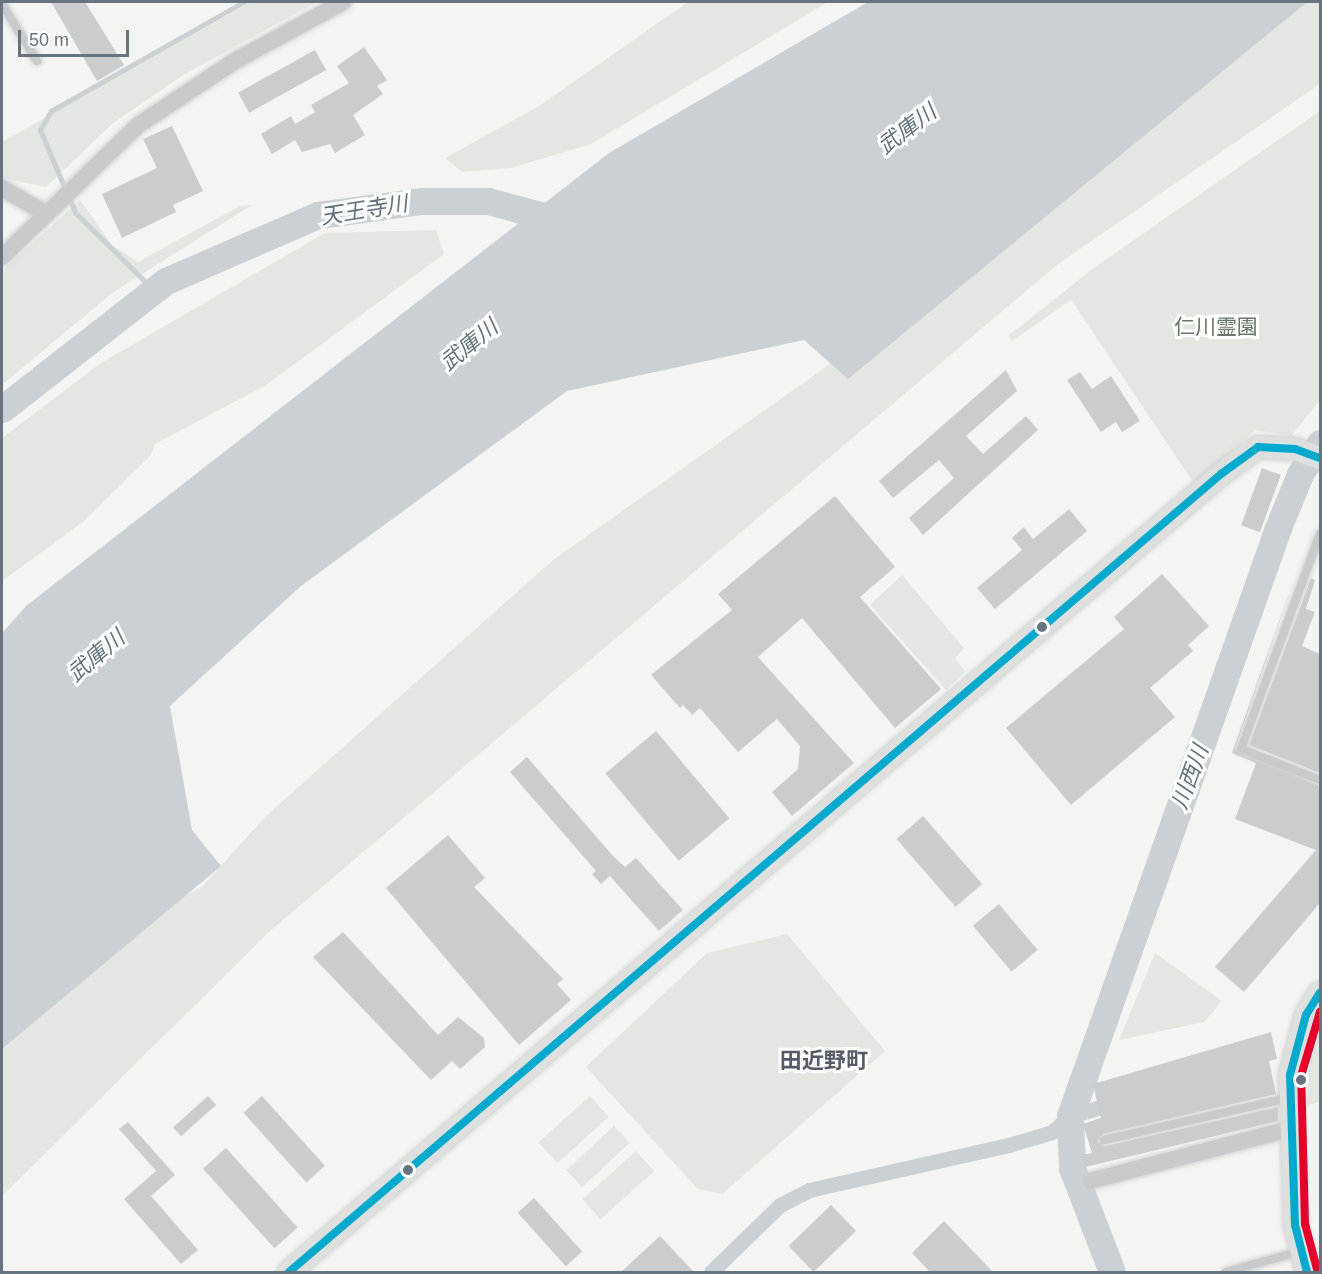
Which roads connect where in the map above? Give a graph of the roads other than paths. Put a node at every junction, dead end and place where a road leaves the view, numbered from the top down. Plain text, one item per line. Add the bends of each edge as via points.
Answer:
1 (344, 2) edge
2 (2, 4) edge
3 (36, 61) dead end
4 (2, 188) edge
5 (43, 212) junction
6 (2, 257) edge
7 (1320, 458) edge
8 (1320, 534) edge
9 (1320, 780) edge
10 (1320, 993) edge
11 (1292, 1097) junction
12 (1294, 1128) junction
13 (1104, 1140) dead end
14 (1090, 1181) dead end
15 (1301, 1251) junction
16 (289, 1272) edge
17 (1226, 1272) edge
18 (1307, 1272) edge

1 - 5 street via 235,61 137,126
2 - 3 lane
4 - 5 street via 32,200
5 - 6 street
7 - 16 main road via 1295,449 1258,447 1221,474
8 - 9 lane via 1241,748
10 - 11 main road via 1295,1043
11 - 12 main road
11 - 13 lane
12 - 14 street
12 - 15 main road via 1295,1225
15 - 17 lane
15 - 18 main road

